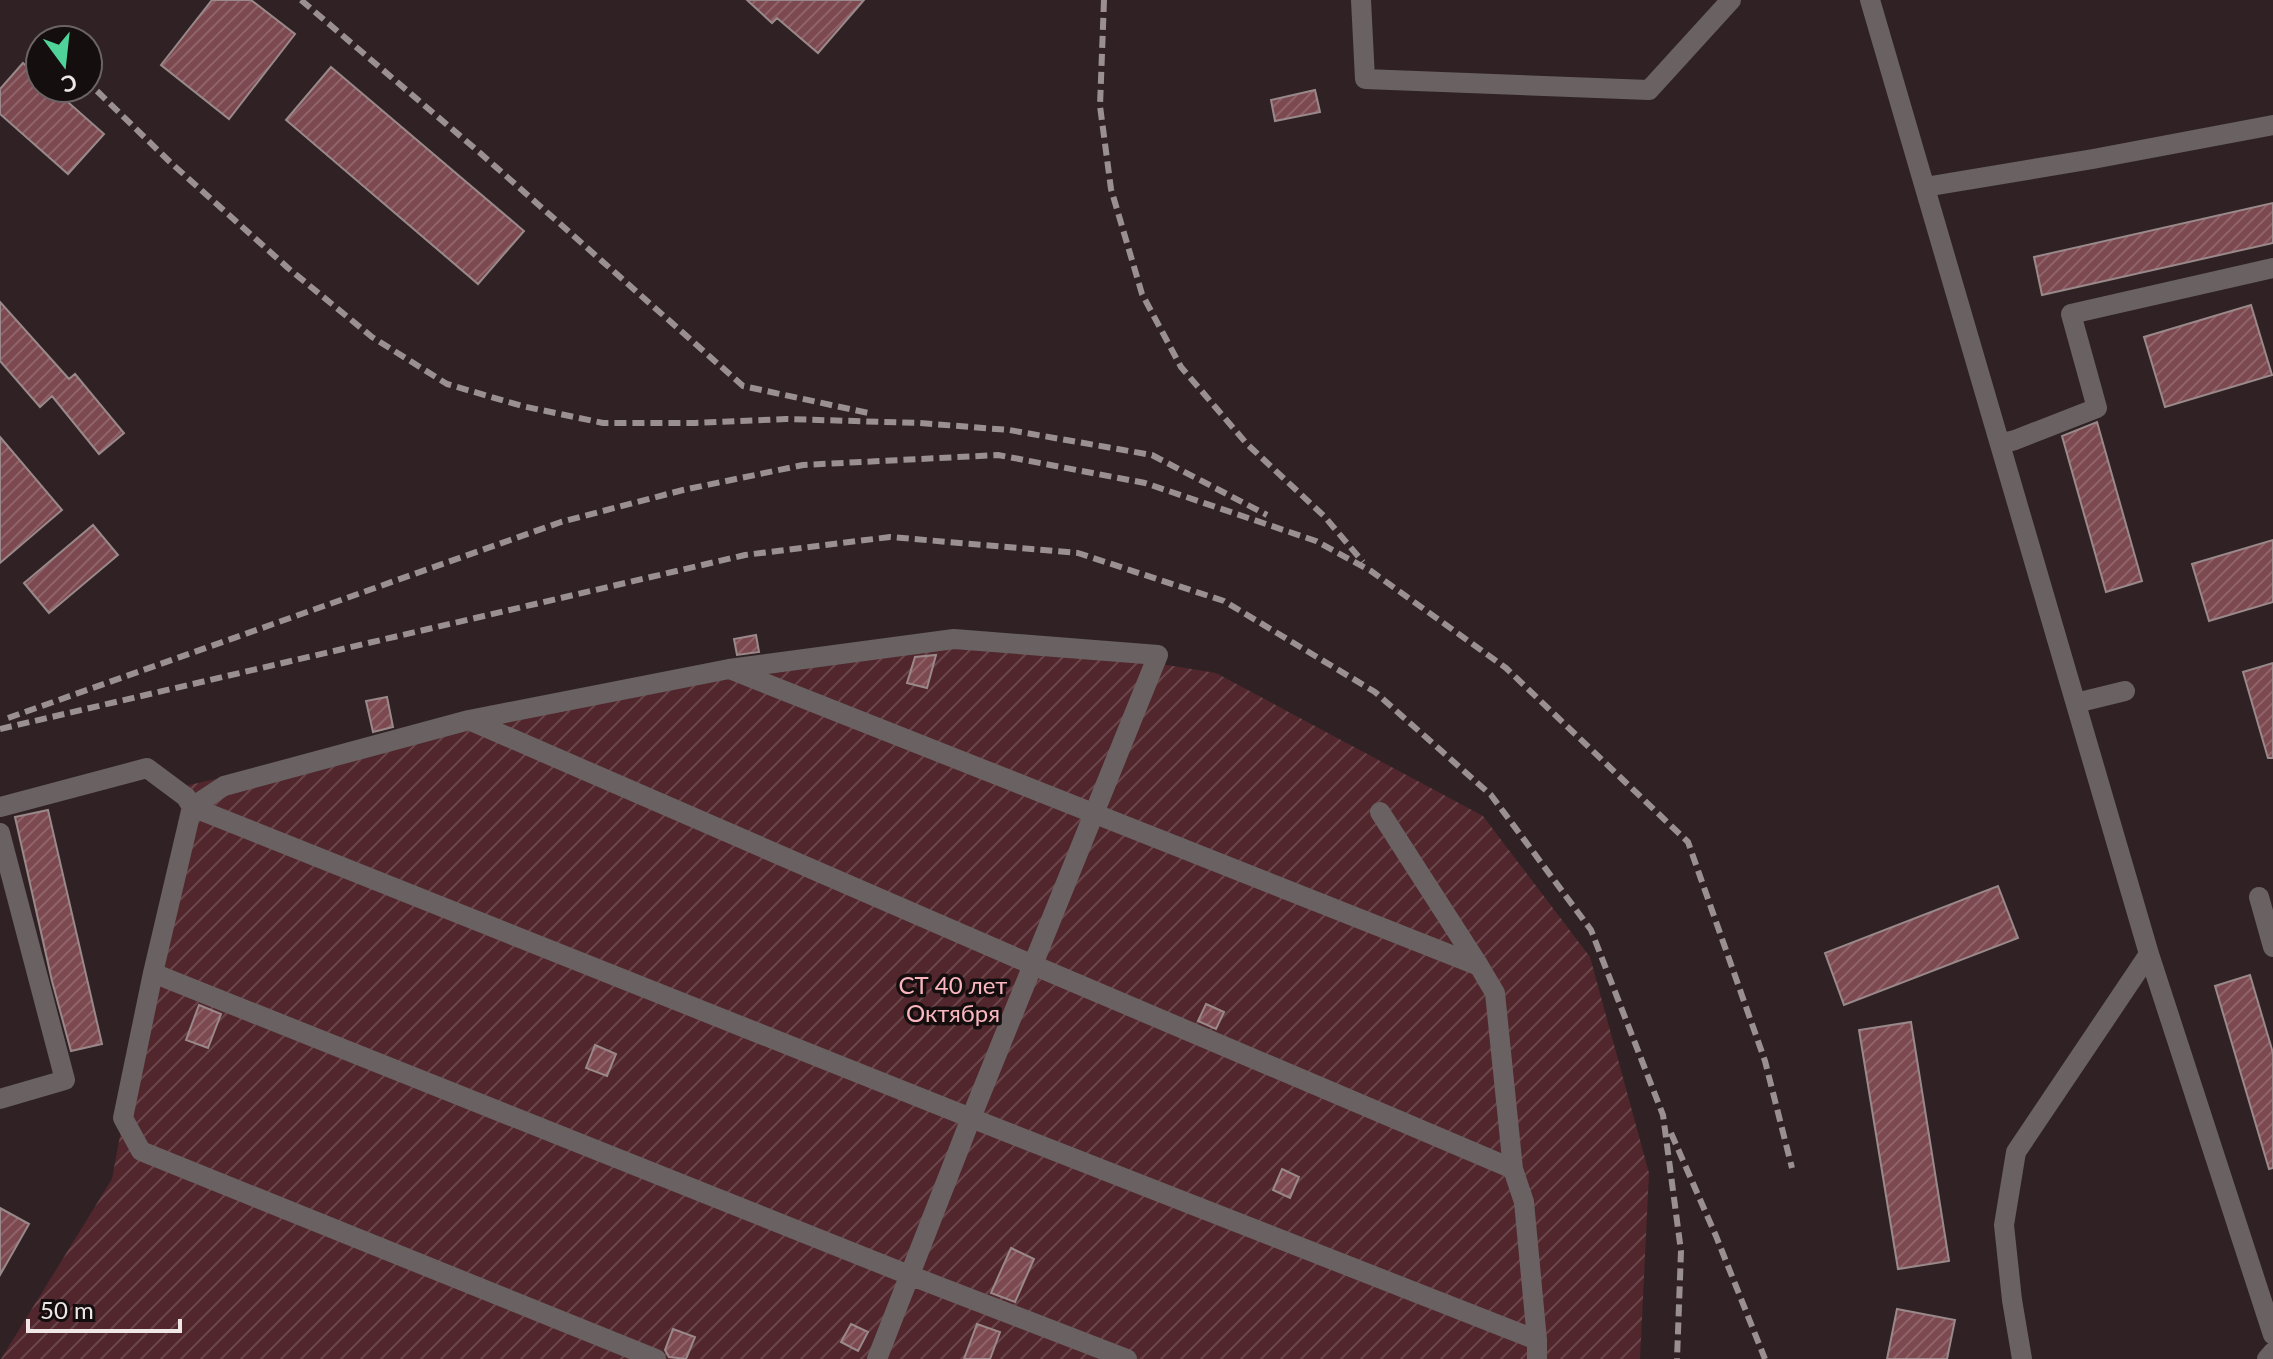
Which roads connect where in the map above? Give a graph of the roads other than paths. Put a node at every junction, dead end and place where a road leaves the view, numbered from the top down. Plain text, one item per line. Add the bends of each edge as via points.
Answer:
1 (1361, 0) edge
2 (1731, 0) edge
3 (1870, 0) edge
4 (2273, 125) edge
5 (1925, 187) junction
6 (2273, 268) edge
7 (2000, 444) junction
8 (729, 669) junction
9 (2125, 691) dead end
10 (2076, 703) junction
11 (469, 720) junction
12 (0, 807) edge
13 (192, 807) junction
14 (1380, 812) dead end
15 (1094, 814) junction
16 (0, 833) edge
17 (2259, 897) dead end
18 (2273, 947) edge
19 (2149, 954) junction
20 (1033, 965) junction
21 (1479, 966) junction
22 (153, 973) junction
23 (0, 1099) edge
24 (971, 1118) junction
25 (1513, 1169) junction
26 (909, 1275) junction
27 (2273, 1335) edge
28 (1537, 1350) edge
29 (2273, 1352) edge
30 (656, 1359) edge
31 (877, 1359) edge
32 (1127, 1359) edge
33 (2022, 1359) edge
34 (2267, 1359) edge

1 - 2 street via 1365,79 1649,90
3 - 5 street
4 - 5 street
5 - 7 street
6 - 7 street via 2071,314 2097,408
7 - 10 street
8 - 11 street
8 - 15 street
8 - 15 street via 954,639 1158,655
9 - 10 street
10 - 19 street
11 - 13 street via 224,786
11 - 20 street
12 - 13 street via 147,768
13 - 22 street
13 - 24 street
14 - 21 street
15 - 20 street
15 - 21 street
16 - 23 street via 65,1080
17 - 18 street
19 - 27 street
19 - 33 street via 2016,1152 2004,1225
20 - 24 street
20 - 25 street
21 - 25 street via 1495,993
22 - 26 street
22 - 30 street via 123,1118 141,1151
24 - 26 street
24 - 28 street
25 - 28 street via 1524,1202
26 - 31 street
26 - 32 street
29 - 34 street

